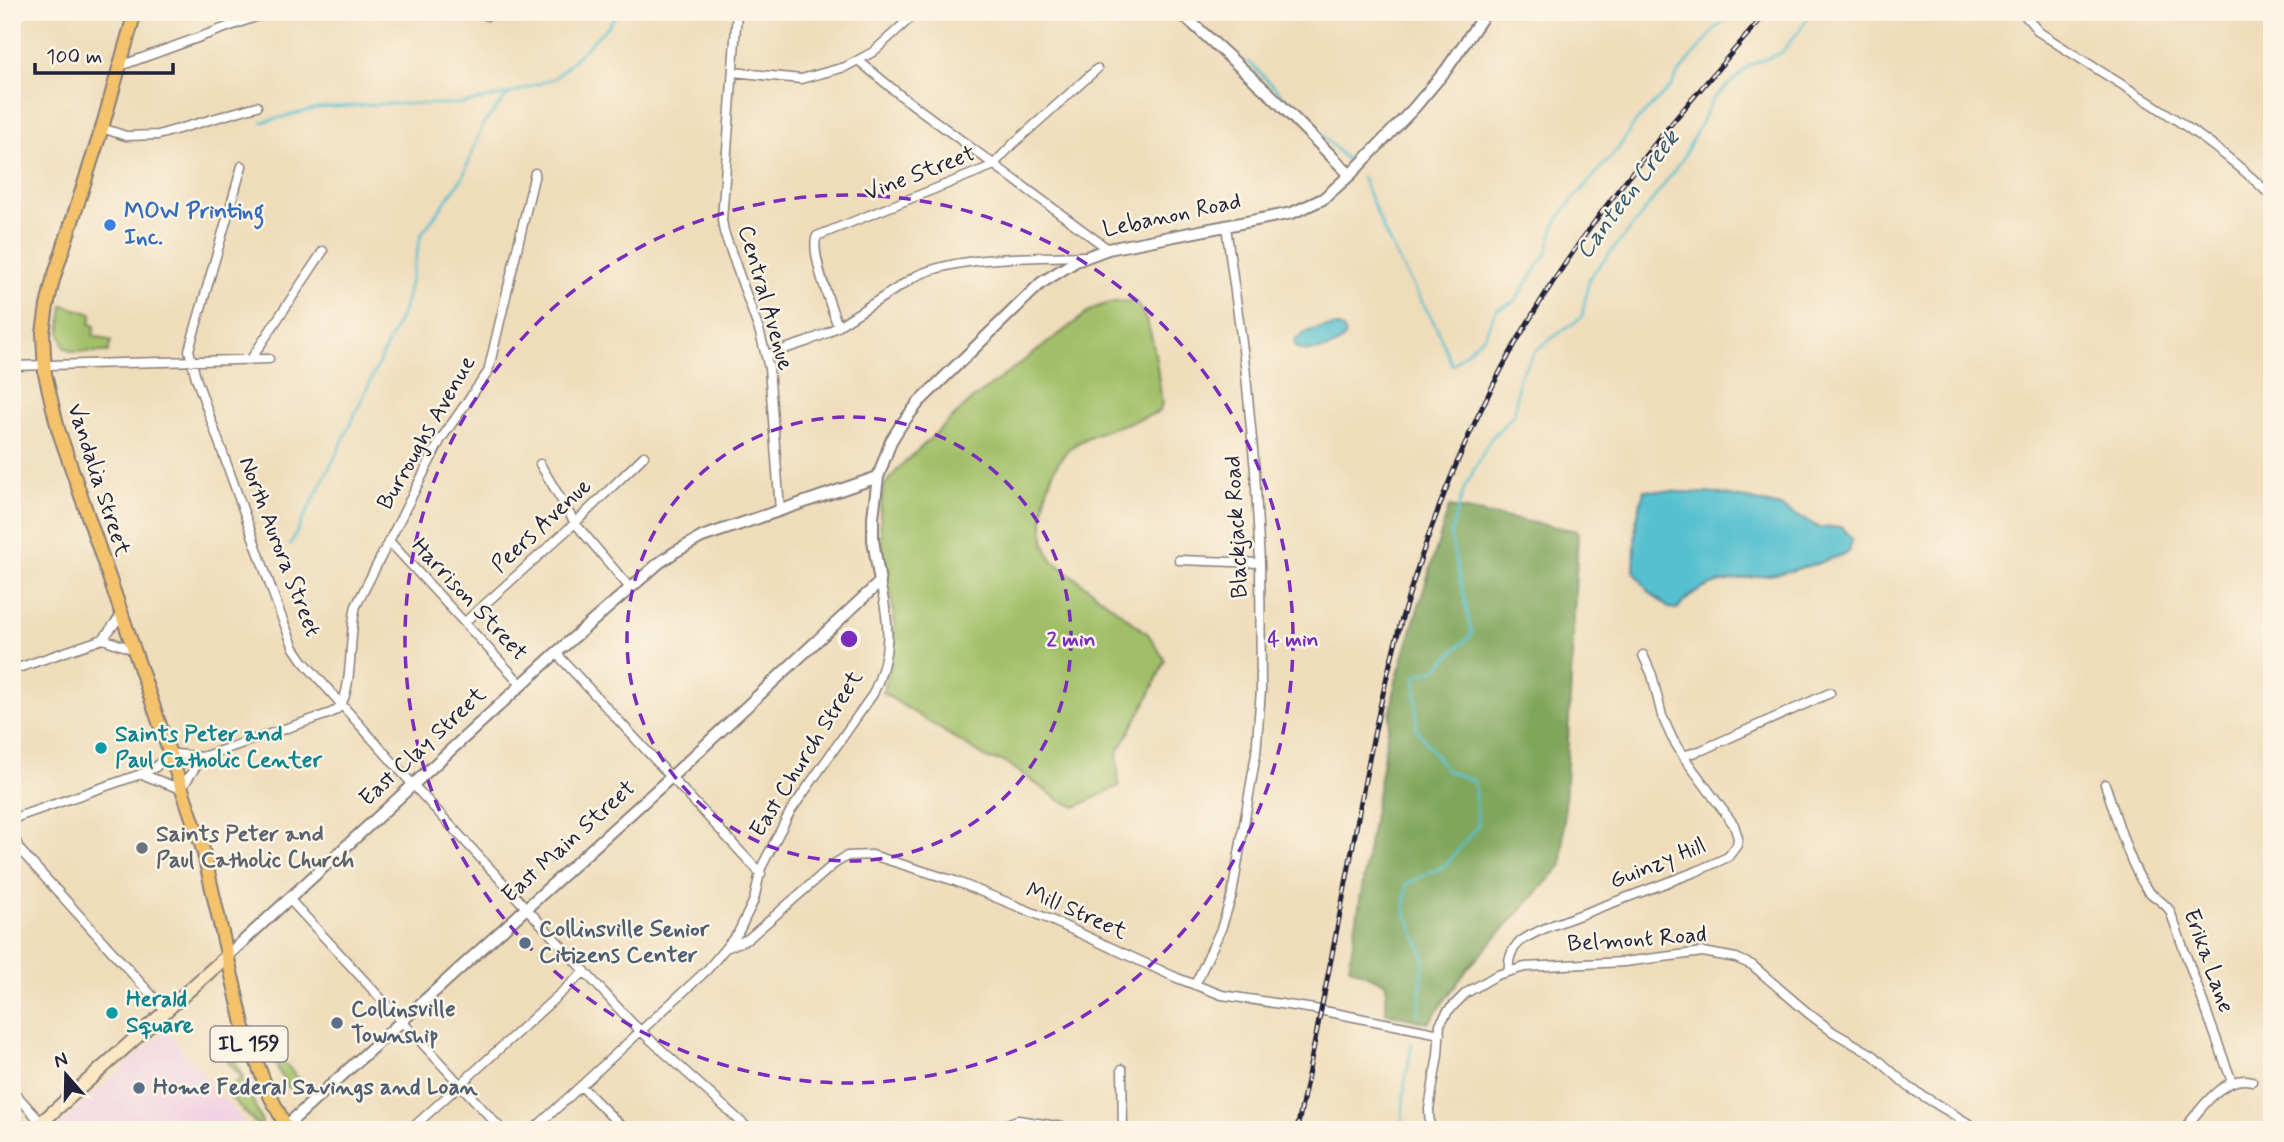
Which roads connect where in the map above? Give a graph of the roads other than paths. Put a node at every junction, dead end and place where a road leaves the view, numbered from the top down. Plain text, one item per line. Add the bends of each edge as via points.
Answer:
1 (135, 12) edge
2 (269, 12) edge
3 (737, 12) edge
4 (917, 12) edge
5 (1180, 12) edge
6 (1486, 12) edge
7 (2022, 12) edge
8 (859, 61) junction
9 (120, 66) junction
10 (1097, 69) dead end
11 (733, 72) junction
12 (257, 106) dead end
13 (102, 128) junction
14 (994, 164) junction
15 (242, 166) dead end
16 (535, 173) dead end
17 (1350, 175) junction
18 (2272, 197) edge
19 (1226, 226) junction
20 (1108, 249) junction
21 (323, 251) dead end
22 (1087, 256) junction
23 (838, 327) junction
24 (766, 355) junction
25 (251, 359) junction
26 (270, 359) dead end
27 (191, 361) junction
28 (44, 364) junction
29 (12, 366) edge
30 (644, 456) dead end
31 (540, 464) dead end
32 (878, 477) junction
33 (780, 510) junction
34 (575, 523) junction
35 (388, 541) junction
36 (1179, 560) dead end
37 (1260, 563) junction
38 (880, 582) junction
39 (630, 587) junction
40 (121, 615) junction
41 (465, 622) junction
42 (103, 639) junction
43 (132, 649) junction
44 (556, 653) junction
45 (1643, 654) dead end
46 (12, 670) edge
47 (522, 685) junction
48 (1830, 693) dead end
49 (341, 705) junction
50 (168, 753) junction
51 (1683, 756) junction
52 (202, 757) junction
53 (141, 774) junction
54 (670, 778) junction
55 (414, 785) junction
56 (2105, 785) dead end
57 (181, 789) junction
58 (12, 820) edge
59 (12, 833) edge
60 (761, 874) junction
61 (290, 900) junction
62 (527, 908) junction
63 (726, 948) junction
64 (227, 956) junction
65 (1509, 970) junction
66 (584, 971) junction
67 (1195, 985) junction
68 (166, 1011) junction
69 (403, 1021) junction
70 (641, 1032) junction
71 (1440, 1034) junction
72 (1122, 1069) dead end
73 (2252, 1081) dead end
74 (2232, 1082) junction
75 (461, 1084) junction
76 (581, 1086) junction
77 (12, 1090) edge
78 (41, 1127) edge
79 (286, 1129) edge
80 (410, 1130) edge
81 (502, 1130) edge
82 (533, 1130) edge
83 (625, 1130) edge
84 (750, 1130) edge
85 (990, 1130) edge
86 (1082, 1130) edge
87 (1123, 1130) edge
88 (1430, 1130) edge
89 (1979, 1130) edge
90 (2183, 1130) edge

1 - 9 main road, Vandalia Street / IL 159
2 - 9 street
3 - 11 street, Central Avenue
4 - 8 street
5 - 17 street
6 - 17 street, Lebanon Road via 1431,89
7 - 18 street via 2039,32 2204,138
8 - 11 street via 801,79
8 - 14 street
9 - 13 main road, Vandalia Street / IL 159
10 - 14 street, Vine Street
11 - 24 street, Central Avenue via 722,220
12 - 13 street via 158,135 126,136
13 - 28 main road, Vandalia Street / IL 159 via 52,280 44,322
14 - 20 street
14 - 23 street, Vine Street via 817,236 816,255
15 - 27 street, North Aurora Street via 191,341
16 - 35 street, Burroughs Avenue via 490,367 442,439
17 - 19 street, Lebanon Road via 1309,207
19 - 20 street, Lebanon Road
19 - 37 street, Blackjack Road via 1252,433
20 - 22 street, Lebanon Road
21 - 25 street
22 - 23 street via 929,270
22 - 32 street, Lebanon Road via 1041,283 919,402 891,441
23 - 24 street
24 - 33 street, Central Avenue
25 - 26 street
25 - 27 street
27 - 28 street
27 - 49 street, North Aurora Street via 288,633 303,661
28 - 29 street
28 - 40 main road, Vandalia Street / IL 159 via 58,429
30 - 34 street, Peers Avenue
31 - 34 street
32 - 33 street, East Clay Street
32 - 38 street, East Church Street via 873,533
33 - 39 street, East Clay Street via 689,544
34 - 39 street
34 - 41 street, Peers Avenue
35 - 41 street, Harrison Street
35 - 49 street, Burroughs Avenue via 356,606
36 - 37 street
37 - 67 street, Blackjack Road via 1261,690 1256,754 1232,895
38 - 54 street, East Main Street
38 - 60 street, East Church Street via 889,628 881,677 790,812
39 - 44 street, East Clay Street
40 - 42 street
40 - 43 main road, Vandalia Street / IL 159
41 - 47 street, Harrison Street
42 - 43 street
42 - 46 street
43 - 50 main road, Vandalia Street / IL 159
44 - 47 street, East Clay Street
44 - 54 street
45 - 51 street, Guinzy Hill via 1662,716
47 - 55 street, East Clay Street
48 - 51 street
49 - 52 street via 331,713
49 - 55 street, North Aurora Street
50 - 52 street
50 - 53 street via 156,767
50 - 57 main road, Vandalia Street / IL 159
51 - 65 street, Guinzy Hill via 1734,825 1738,838 1734,852 1695,872 1531,935 1513,949
52 - 57 street
53 - 57 street
53 - 58 street
54 - 60 street
54 - 62 street, East Main Street
55 - 61 street, East Clay Street
55 - 62 street, North Aurora Street
56 - 74 street, Erika Lane via 2141,879 2170,911
57 - 64 main road, Vandalia Street / IL 159 via 203,850
59 - 68 street via 20,850
60 - 63 street, East Church Street via 747,917
61 - 64 street, East Clay Street
61 - 69 street
62 - 66 street, North Aurora Street
62 - 69 street, East Main Street
63 - 67 street, Mill Street via 748,939 834,864 847,856 872,855 997,897
63 - 70 street, East Church Street
64 - 68 main road, East Clay Street
64 - 79 main road, IL 159 via 254,1058
65 - 71 street, Belmont Road via 1458,1000 1440,1024
65 - 89 street, Belmont Road via 1703,952 1736,958 1752,965 1833,1032 1873,1055 1928,1101
66 - 70 street, North Aurora Street
66 - 75 street
67 - 71 street, Mill Street via 1222,995
68 - 78 main road, East Clay Street
69 - 75 street
69 - 79 street, East Main Street
70 - 76 street, East Church Street
70 - 84 street, North Aurora Street
71 - 88 street, Belmont Road
72 - 87 street
73 - 74 street
74 - 90 street
75 - 80 street
75 - 81 street
76 - 82 street, East Church Street
76 - 83 street
77 - 78 street
85 - 86 street via 1018,1120

